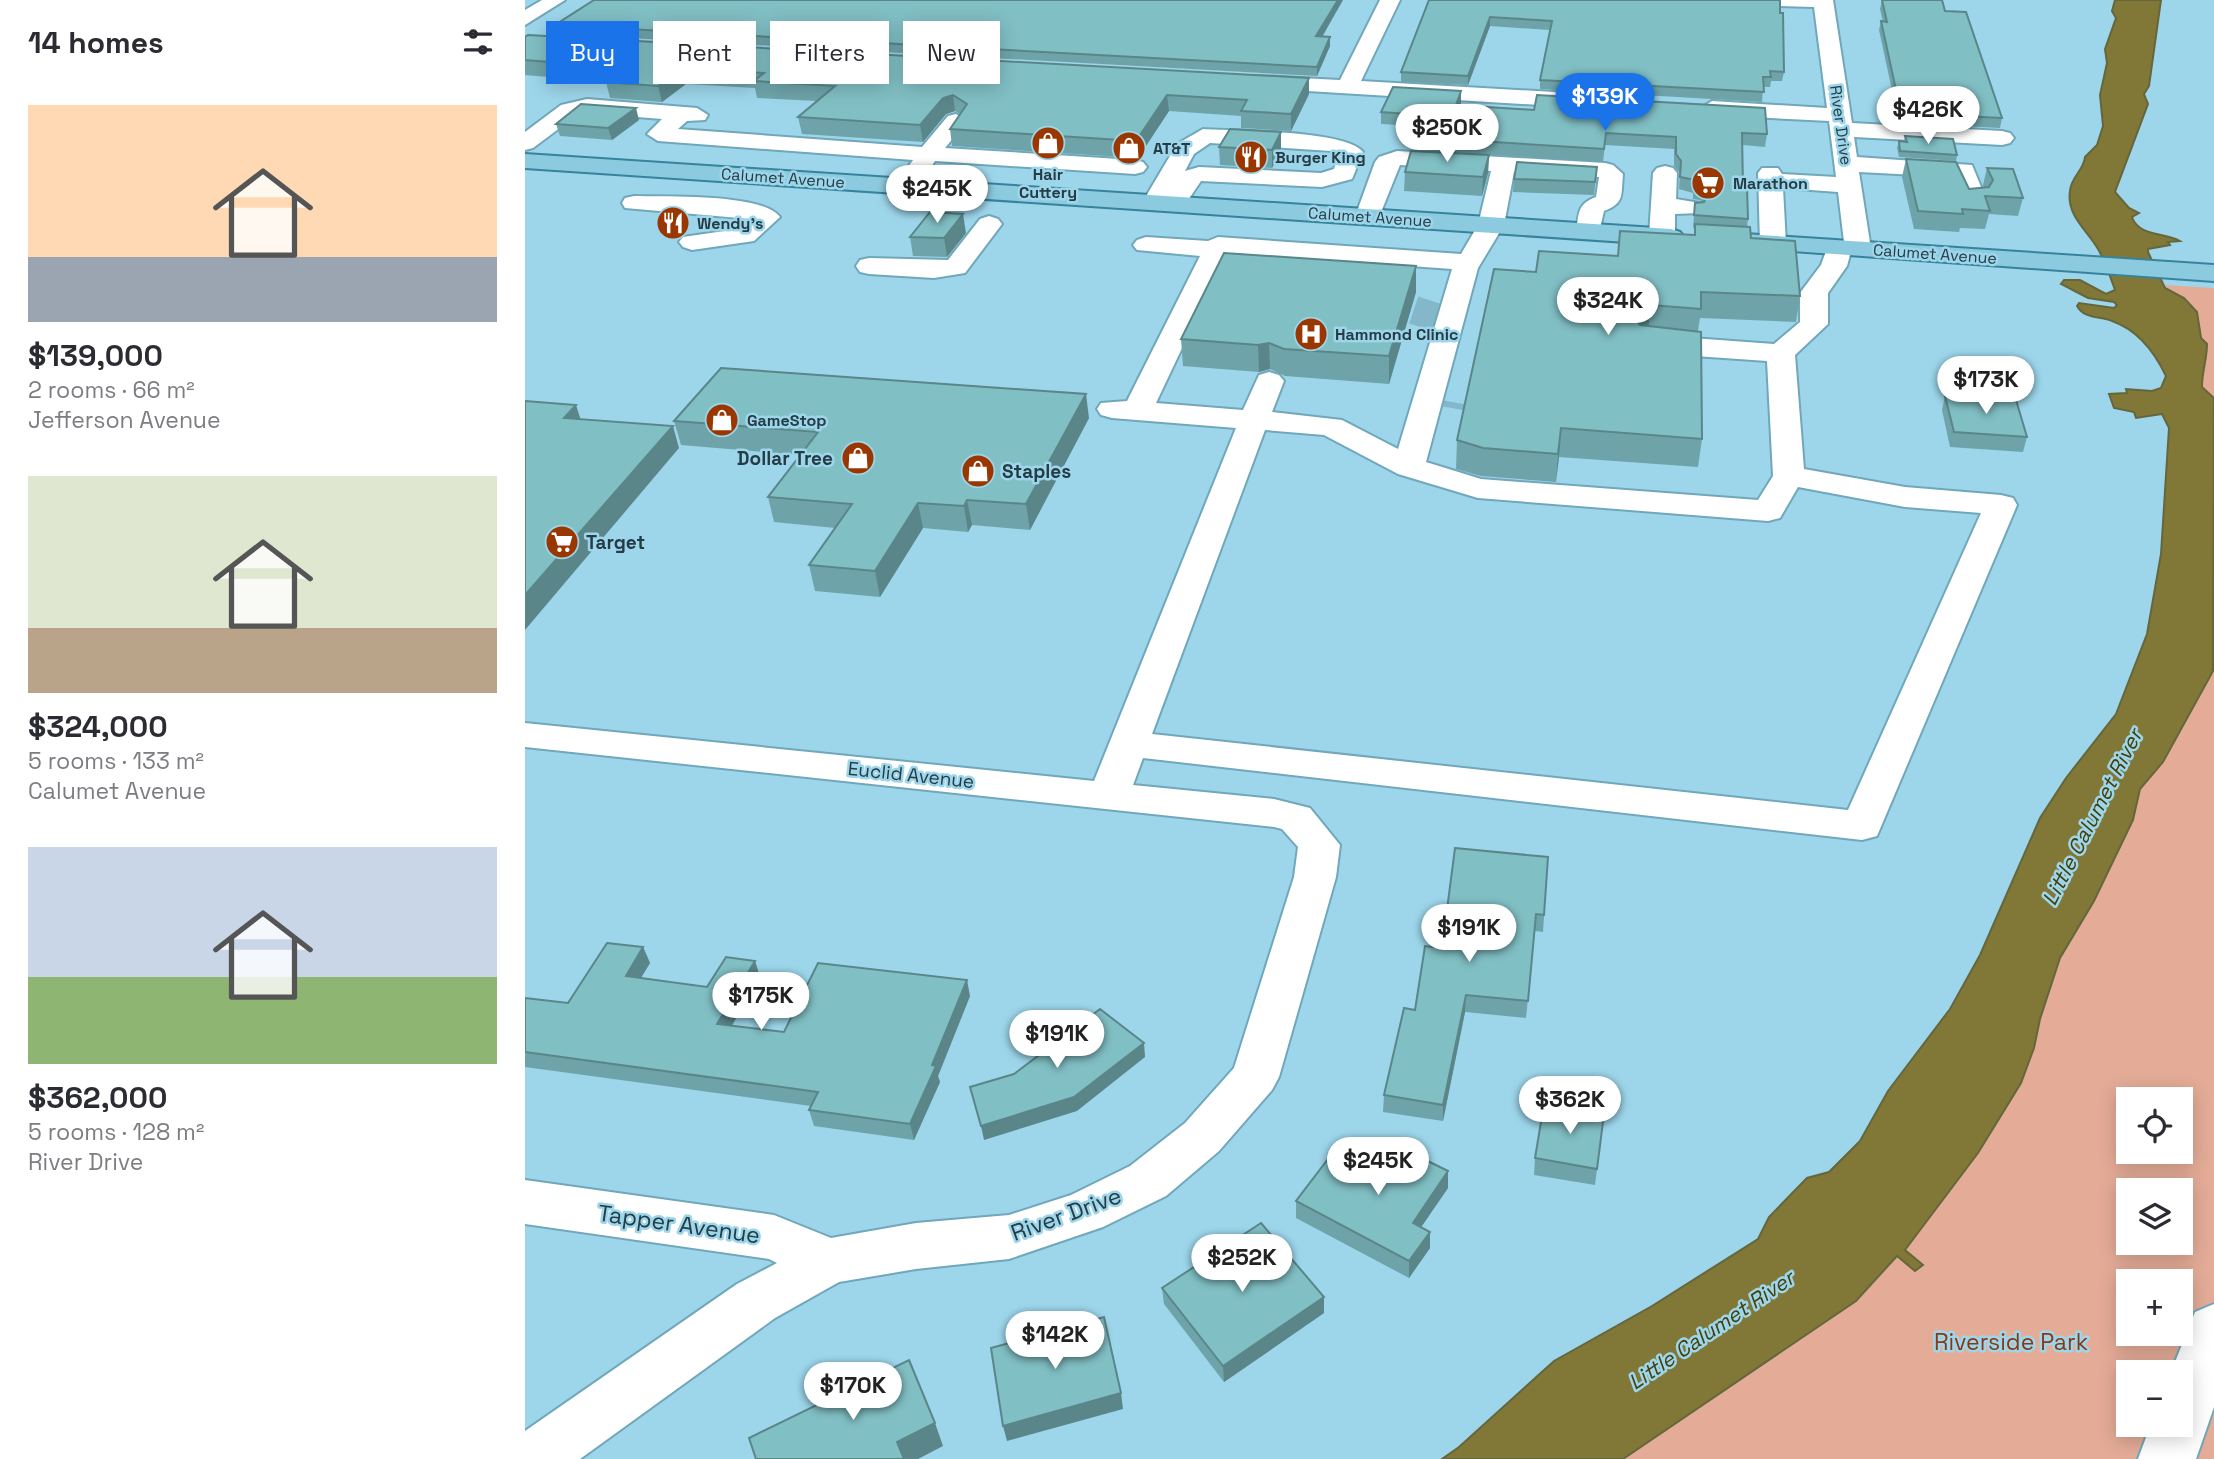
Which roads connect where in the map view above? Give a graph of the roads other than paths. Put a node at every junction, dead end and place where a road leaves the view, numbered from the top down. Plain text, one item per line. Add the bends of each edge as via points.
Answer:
1 (555, 0) edge
2 (1390, 0) edge
3 (1775, 0) edge
4 (1823, 1) edge
5 (525, 19) edge
6 (1238, 81) edge
7 (1307, 85) junction
8 (1347, 88) junction
9 (1607, 102) edge
10 (1689, 107) edge
11 (676, 114) junction
12 (723, 116) dead end
13 (778, 119) dead end
14 (1289, 119) junction
15 (957, 121) edge
16 (1840, 122) junction
17 (1254, 129) edge
18 (1314, 137) junction
19 (2002, 138) dead end
20 (755, 140) junction
21 (797, 146) junction
22 (526, 149) edge
23 (927, 155) junction
24 (1504, 165) junction
25 (1135, 167) edge
26 (1665, 173) dead end
27 (718, 174) junction
28 (1848, 174) junction
29 (764, 177) junction
30 (1303, 184) junction
31 (903, 186) junction
32 (1974, 199) edge
33 (634, 203) dead end
34 (1163, 204) junction
35 (1277, 211) junction
36 (1685, 212) joint
37 (1317, 214) junction
38 (1368, 217) junction
39 (989, 224) dead end
40 (1491, 225) junction
41 (1589, 232) junction
42 (1717, 240) edge
43 (692, 242) dead end
44 (1773, 244) junction
45 (1146, 245) dead end
46 (1216, 249) junction
47 (1848, 249) junction
48 (869, 266) dead end
49 (1464, 273) junction
50 (2214, 273) edge
51 (1432, 301) tunnel mouth
52 (1423, 328) dead end
53 (1648, 344) edge
54 (1781, 353) junction
55 (1440, 354) junction
56 (1269, 381) dead end
57 (1431, 387) junction
58 (1254, 420) junction
59 (1421, 423) junction
60 (1409, 467) junction
61 (1789, 476) junction
62 (525, 735) edge
63 (1129, 744) junction
64 (1108, 796) junction
65 (1296, 818) joint
66 (525, 1202) edge
67 (829, 1261) junction
68 (2214, 1329) edge
69 (533, 1459) edge
70 (2167, 1459) edge

1 - 5 street
2 - 8 street
3 - 4 street
4 - 16 street, River Drive
6 - 7 street
7 - 8 street
7 - 14 street
8 - 9 street
10 - 16 street
11 - 12 street
11 - 20 street via 658,134
11 - 22 street via 586,113
13 - 20 street
14 - 17 street
14 - 18 street
15 - 23 street
16 - 19 street
16 - 28 street, River Drive
18 - 30 street
18 - 30 street via 1348,147 1351,152 1343,174
18 - 34 street via 1203,136 1185,149
20 - 21 street
20 - 27 street
21 - 23 street
21 - 29 street
22 - 27 main road, Calumet Avenue
23 - 25 street
23 - 31 street
24 - 38 street via 1397,158 1387,162
24 - 40 street
24 - 41 street via 1611,174 1608,201 1592,206
26 - 36 street
27 - 29 main road, Calumet Avenue
28 - 32 street via 1964,170
28 - 44 street via 1770,176 1753,212
28 - 47 street, River Drive
29 - 31 main road, Calumet Avenue
30 - 34 street via 1199,174
30 - 35 street
30 - 37 street via 1312,192
31 - 34 main road, Calumet Avenue
33 - 43 street via 745,209 767,216 745,236
34 - 35 main road, Calumet Avenue
35 - 37 main road, Calumet Avenue
36 - 41 main road, Calumet Avenue via 1662,236
37 - 38 main road, Calumet Avenue
38 - 40 main road, Calumet Avenue
39 - 48 street via 956,267
40 - 41 main road, Calumet Avenue
40 - 49 street
42 - 44 main road, Calumet Avenue
44 - 47 main road, Calumet Avenue
45 - 46 street
46 - 49 street via 1218,245
46 - 58 street via 1125,410
47 - 50 main road, Calumet Avenue
47 - 54 street via 1814,293 1814,324
49 - 51 street
49 - 55 street
52 - 55 street
53 - 54 street
54 - 61 street
55 - 57 street
56 - 58 street
57 - 59 street
57 - 59 street via 1458,406
58 - 60 street via 1331,426
58 - 63 street
59 - 60 street
60 - 61 street via 1478,488 1768,511
61 - 63 street via 1905,498 2001,505 1862,826
62 - 64 street, Euclid Avenue
63 - 64 street
64 - 65 street, Euclid Avenue
65 - 67 street, River Drive via 1319,845 1295,944 1255,1077 1202,1137 1148,1181 1085,1212 1009,1237
66 - 67 street, Tapper Avenue via 774,1237
67 - 69 street, River Drive via 757,1301
68 - 70 street

